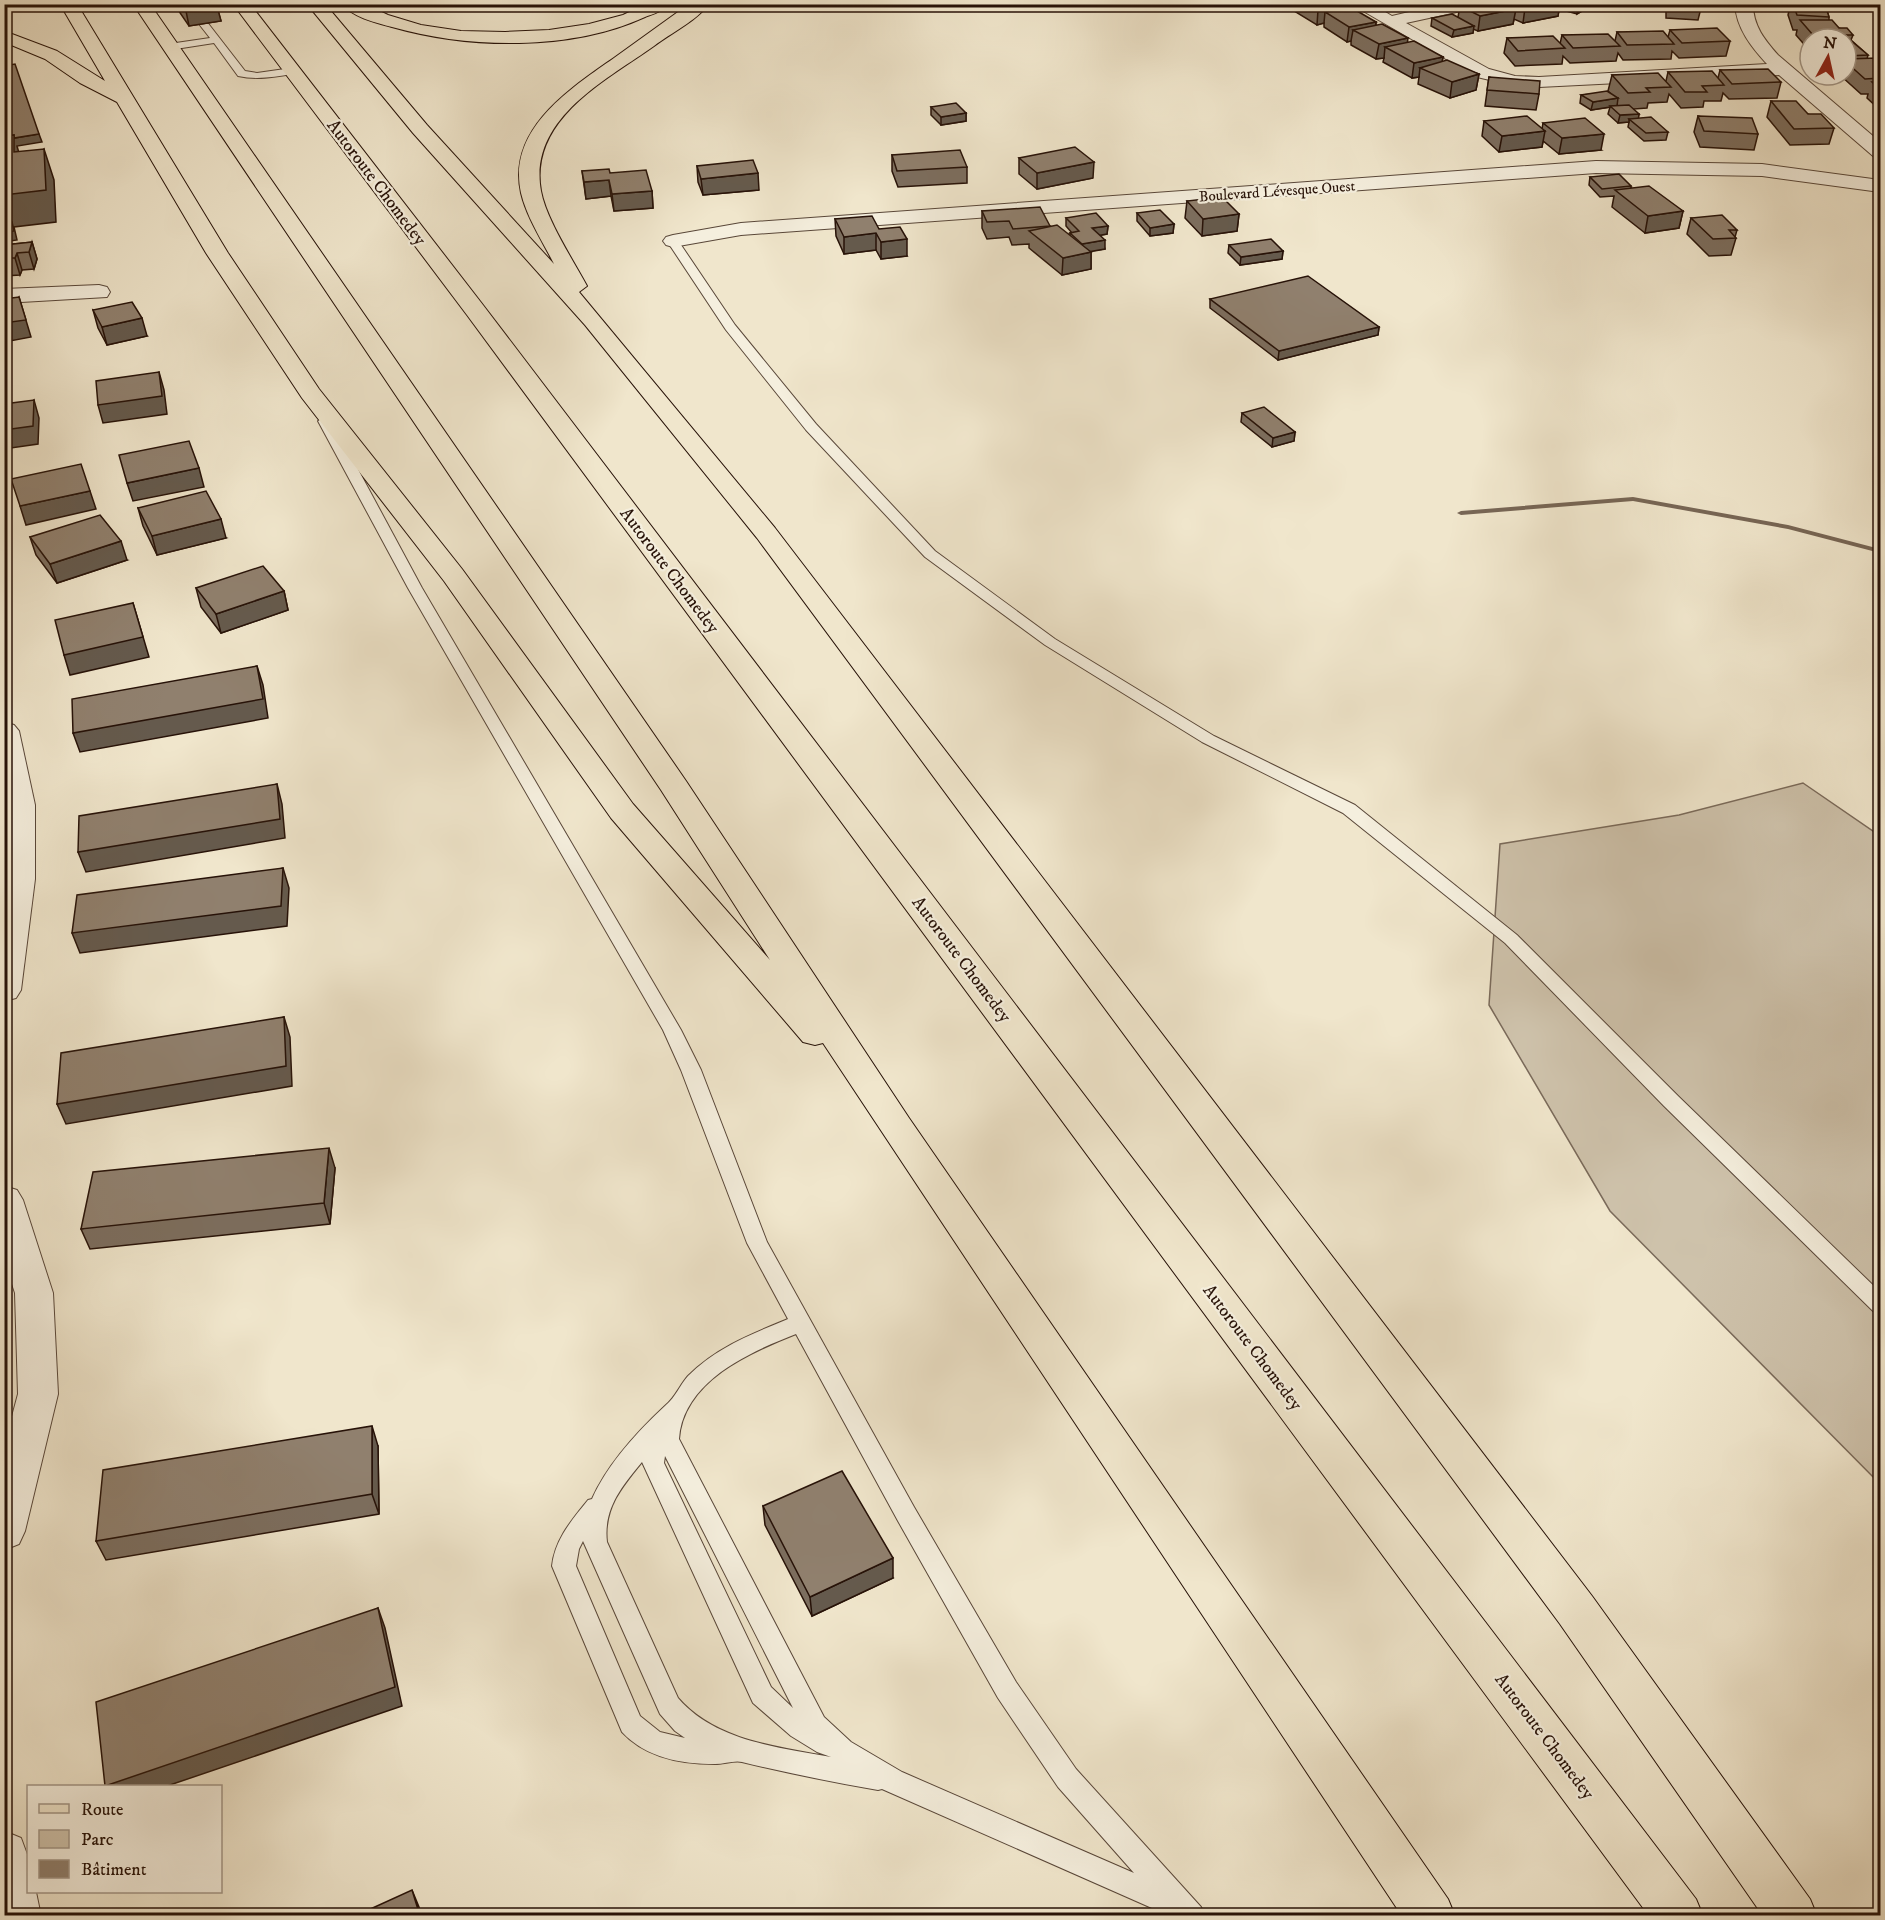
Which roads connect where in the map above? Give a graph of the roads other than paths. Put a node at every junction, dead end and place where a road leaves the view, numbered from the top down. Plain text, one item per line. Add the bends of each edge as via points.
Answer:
1 (68, 4) edge
2 (141, 4) edge
3 (241, 4) edge
4 (315, 4) edge
5 (350, 4) edge
6 (661, 4) edge
7 (701, 4) edge
8 (1359, 4) edge
9 (1469, 4) edge
10 (1744, 4) edge
11 (1390, 21) junction
12 (204, 24) edge
13 (4, 36) edge
14 (216, 40) junction
15 (169, 47) junction
16 (1783, 69) junction
17 (292, 71) junction
18 (124, 98) junction
19 (1881, 152) edge
20 (1881, 186) edge
21 (673, 241) joint
22 (99, 292) dead end
23 (4, 296) edge
24 (593, 320) junction
25 (310, 393) junction
26 (4, 731) edge
27 (8, 762) edge
28 (4, 990) edge
29 (896, 1127) junction
30 (4, 1200) edge
31 (1881, 1305) edge
32 (800, 1323) junction
33 (684, 1398) junction
34 (619, 1477) junction
35 (4, 1531) edge
36 (742, 1750) junction
37 (893, 1781) junction
38 (4, 1855) edge
39 (1189, 1912) edge
40 (17, 1916) edge
41 (1431, 1916) edge
42 (1679, 1916) edge
43 (1793, 1916) edge

1 - 18 main road
2 - 15 main road
3 - 17 main road, Autoroute Chomedey
4 - 24 main road via 420,129
5 - 6 main road via 379,19 412,29 498,38 588,28 626,19
7 - 24 main road via 571,97 545,125 533,150 529,174 534,202
8 - 11 street
9 - 11 street
10 - 16 street via 1743,15 1760,45
11 - 16 street via 1483,72 1515,81
12 - 14 lane
13 - 18 main road via 51,55
14 - 15 lane
14 - 17 lane via 242,75
15 - 29 main road via 669,778
16 - 19 street
17 - 42 main road, Autoroute Chomedey via 571,437
18 - 25 main road via 217,253
20 - 21 street, Boulevard Lévesque Ouest via 1762,170 1596,168 741,229
21 - 31 lane via 730,327 812,427 930,554 1050,642 1198,733 1349,810 1511,939
22 - 23 street
24 - 43 main road via 766,533 947,770 1576,1610
25 - 29 main road via 453,575 622,811
25 - 32 lane via 415,588 672,1030 757,1243
26 - 27 street
27 - 28 street via 20,805 19,879
29 - 41 main road
30 - 35 street via 34,1293 38,1394
32 - 33 lane via 729,1356
32 - 39 lane via 1007,1690 1067,1778
33 - 34 lane
33 - 37 lane via 667,1427 668,1439 815,1725 842,1750
33 - 37 lane via 661,1430 653,1463 762,1695 806,1733
34 - 36 lane via 596,1516 595,1542 664,1696 685,1724
34 - 36 lane via 568,1544 564,1566 631,1724 637,1733 676,1748 708,1752
36 - 37 lane
37 - 39 lane
38 - 40 street

